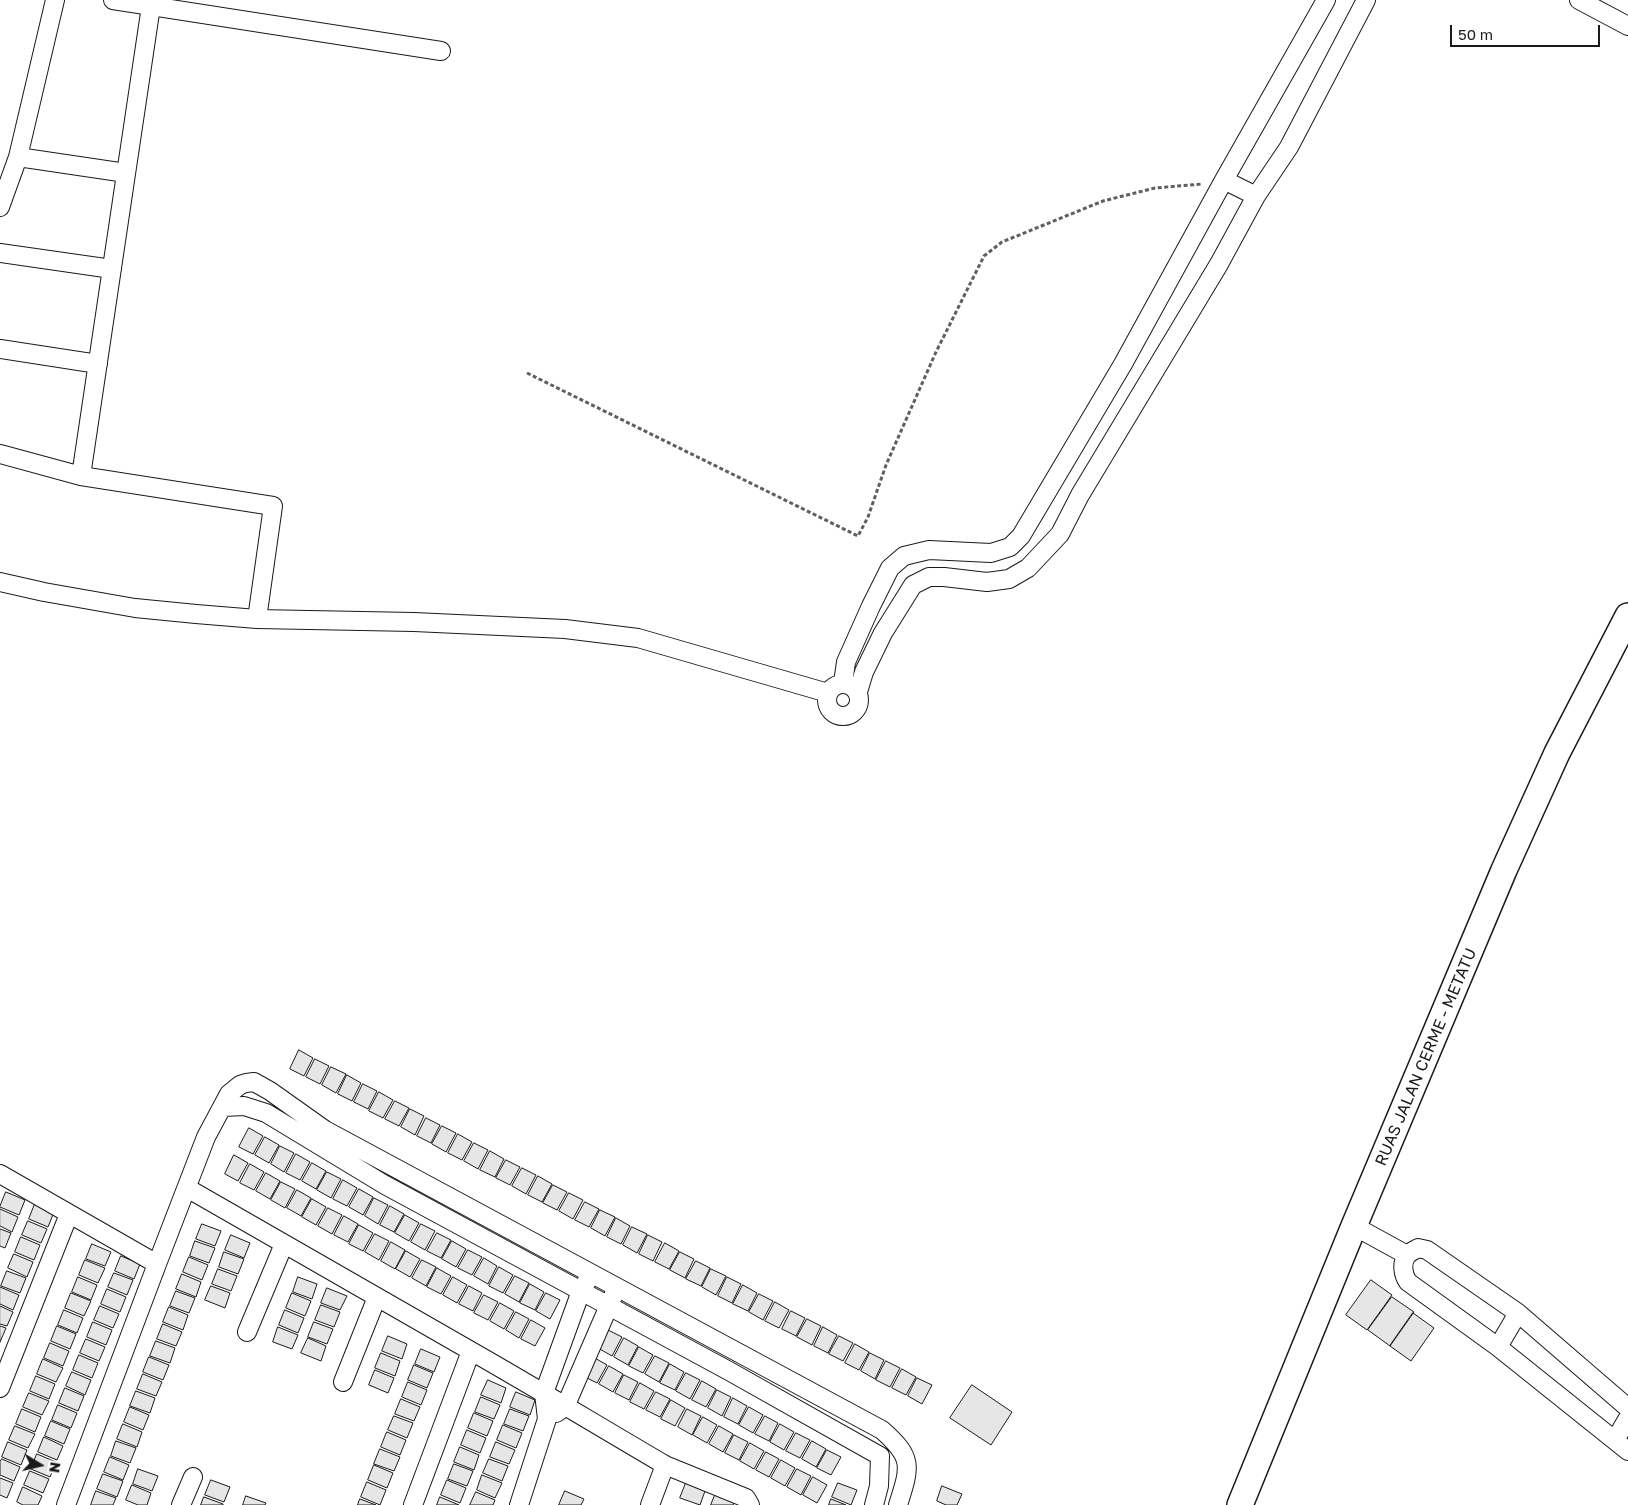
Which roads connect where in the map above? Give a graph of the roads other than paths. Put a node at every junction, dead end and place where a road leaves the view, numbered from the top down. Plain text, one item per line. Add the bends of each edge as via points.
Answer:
1 (55, 0) edge
2 (113, 0) edge
3 (1326, 0) edge
4 (1366, 0) edge
5 (1579, 0) edge
6 (151, 6) junction
7 (1627, 22) edge
8 (441, 51) dead end
9 (18, 156) junction
10 (126, 173) junction
11 (1224, 180) junction
12 (1256, 196) junction
13 (0, 207) edge
14 (0, 253) edge
15 (112, 270) junction
16 (0, 349) edge
17 (98, 364) junction
18 (0, 454) edge
19 (81, 476) junction
20 (0, 582) edge
21 (1628, 616) edge
22 (257, 619) junction
23 (843, 683) junction
24 (858, 692) junction
25 (828, 693) junction
26 (223, 1107) junction
27 (0, 1174) edge
28 (187, 1188) junction
29 (69, 1214) junction
30 (1354, 1226) junction
31 (284, 1244) junction
32 (1407, 1255) junction
33 (157, 1264) junction
34 (592, 1273) junction
35 (617, 1287) junction
36 (581, 1291) junction
37 (376, 1297) junction
38 (608, 1305) junction
39 (1518, 1313) junction
40 (247, 1332) dead end
41 (1498, 1347) junction
42 (470, 1352) junction
43 (343, 1382) dead end
44 (0, 1388) edge
45 (544, 1393) junction
46 (565, 1407) junction
47 (1628, 1408) edge
48 (1628, 1418) edge
49 (547, 1419) junction
50 (1615, 1440) junction
51 (1628, 1451) edge
52 (901, 1452) junction
53 (880, 1456) junction
54 (665, 1465) junction
55 (193, 1477) dead end
56 (66, 1505) edge
57 (181, 1505) edge
58 (413, 1505) edge
59 (519, 1505) edge
60 (650, 1505) edge
61 (750, 1505) edge
62 (874, 1505) edge
63 (898, 1505) edge
64 (1240, 1505) edge

1 - 9 street
2 - 6 street
3 - 11 street
4 - 12 street via 1289,147
5 - 7 street
6 - 8 street
6 - 10 street
9 - 10 street
9 - 13 street
10 - 15 street
11 - 12 street
11 - 23 street via 1123,364 1021,536 1010,547 991,553 929,550 904,556 890,568 871,606 846,662
12 - 24 street via 1060,534 1028,568 1009,579 987,582 929,577 913,584 883,633
14 - 15 street
15 - 17 street
16 - 17 street
17 - 19 street
18 - 19 street
19 - 22 street via 272,506
20 - 22 street via 135,608
21 - 30 main road, RUAS JALAN CERME - METATU via 1557,753 1508,861
22 - 25 street via 565,629 638,638
23 - 24 street via 852,685
23 - 25 street
24 - 25 street via 860,702 848,716 839,716 831,711 827,703
26 - 28 street via 206,1137
26 - 34 street via 229,1094 246,1083 254,1082 325,1130
26 - 36 street via 244,1106 266,1112 385,1185
27 - 29 street
28 - 31 street
28 - 33 street
29 - 33 street
29 - 44 street
30 - 32 street
30 - 64 main road, RUAS JALAN CERME - METATU
31 - 37 street
31 - 40 street
32 - 39 street via 1418,1248 1428,1250
32 - 41 street via 1404,1276 1408,1282
33 - 56 street
34 - 35 street
34 - 36 street
35 - 38 street
35 - 52 street via 882,1430 895,1441
36 - 38 street
36 - 45 street
37 - 42 street
37 - 43 street
38 - 46 street
38 - 53 street
39 - 41 street
39 - 47 street
41 - 50 street
42 - 45 street
42 - 58 street
45 - 46 street
45 - 49 street
46 - 49 street
46 - 54 street
48 - 50 street
49 - 59 street
50 - 51 street
52 - 53 street
52 - 63 street via 908,1462
53 - 62 street via 879,1486
54 - 60 street
54 - 61 street via 746,1498
55 - 57 street

